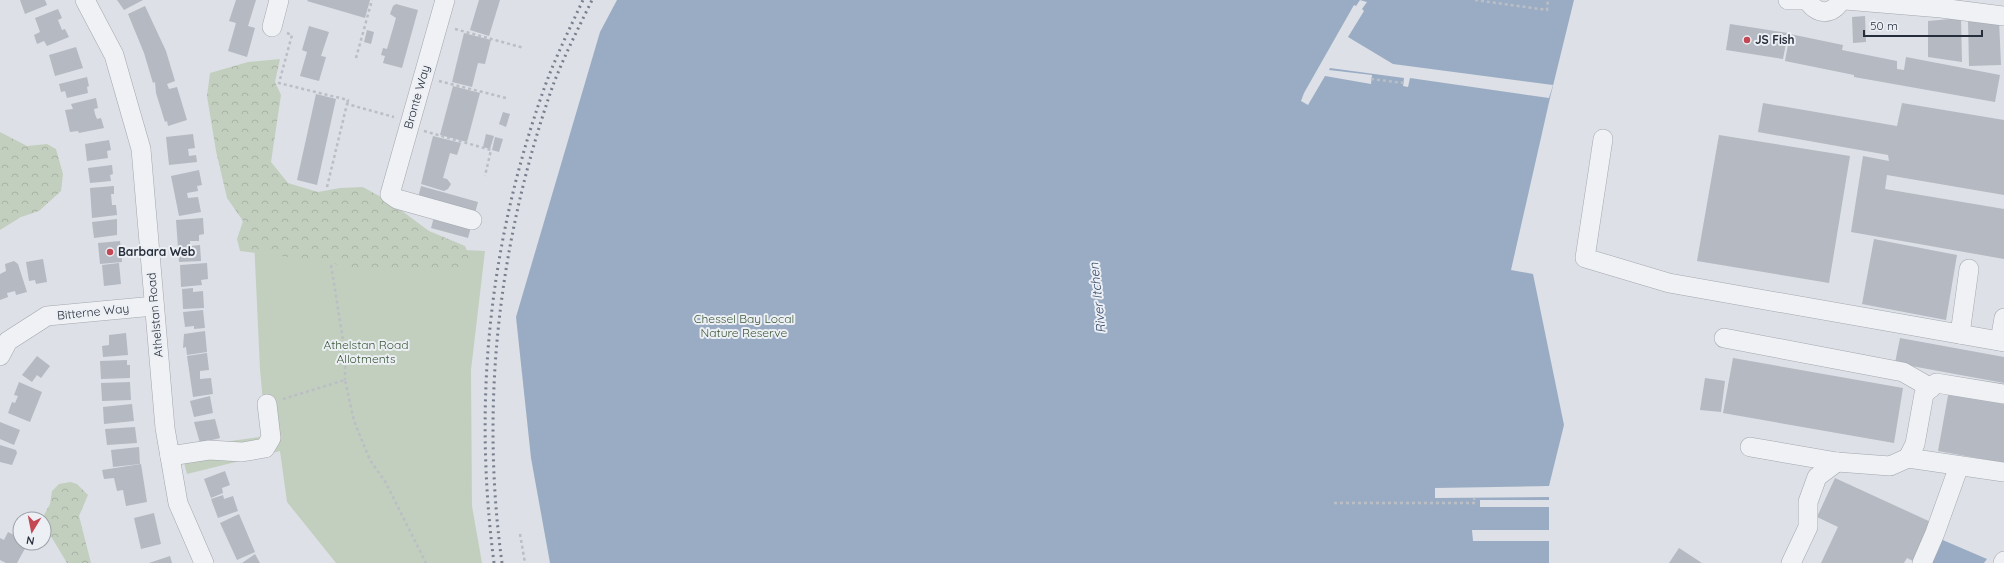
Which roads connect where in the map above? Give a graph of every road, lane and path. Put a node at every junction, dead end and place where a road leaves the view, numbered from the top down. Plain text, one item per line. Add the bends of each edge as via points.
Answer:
1 (85, 0) edge
2 (280, 0) edge
3 (372, 0) edge
4 (445, 0) edge
5 (1475, 0) edge
6 (1548, 0) edge
7 (1788, 0) edge
8 (1808, 0) edge
9 (1841, 0) edge
10 (1845, 0) edge
11 (1941, 4) edge
12 (2004, 16) edge
13 (438, 24) junction
14 (272, 27) joint
15 (524, 48) dead end
16 (356, 58) dead end
17 (423, 76) junction
18 (1372, 80) dead end
19 (1404, 83) dead end
20 (506, 98) dead end
21 (347, 104) junction
22 (409, 124) junction
23 (1603, 139) dead end
24 (485, 176) dead end
25 (327, 187) dead end
26 (472, 220) dead end
27 (331, 265) dead end
28 (1968, 269) dead end
29 (154, 306) junction
30 (2004, 318) edge
31 (1960, 334) junction
32 (1724, 338) dead end
33 (2002, 342) edge
34 (0, 356) edge
35 (345, 380) junction
36 (1931, 388) junction
37 (2004, 394) edge
38 (267, 404) joint
39 (1750, 447) dead end
40 (170, 456) junction
41 (1908, 458) junction
42 (1837, 462) junction
43 (1959, 466) junction
44 (2004, 472) edge
45 (1474, 498) dead end
46 (1334, 503) dead end
47 (520, 534) dead end
48 (204, 563) edge
49 (426, 563) edge
50 (525, 563) edge
51 (1790, 563) edge
52 (1922, 563) edge

1 - 29 street, Athelstan Road via 114,55 140,149
2 - 14 street
3 - 16 path
4 - 13 street, Bronte Way
5 - 6 path via 1547,10
7 - 8 street
8 - 9 street via 1814,8 1824,12 1835,8
10 - 11 street
11 - 12 street
13 - 15 path
13 - 17 street, Bronte Way
14 - 21 path via 292,35 279,83 348,100
17 - 20 path
17 - 22 street, Bronte Way
18 - 19 path
21 - 22 path
21 - 25 path
22 - 24 path via 491,150
22 - 26 street, Bronte Way via 390,194 397,199
23 - 31 street via 1585,258 1669,283
27 - 35 path via 345,352
28 - 31 street
29 - 34 street, Bitterne Way via 47,316 8,341
29 - 40 street, Athelstan Road via 165,428
30 - 33 street
31 - 33 street
32 - 36 street via 1902,372
35 - 38 path
35 - 49 path via 354,420 370,460 386,483
36 - 37 street via 1936,383
36 - 41 street via 1924,394 1915,444
38 - 40 street via 271,438 265,448 242,452 209,450
39 - 42 street
40 - 48 street, Athelstan Road via 178,503
41 - 42 street via 1890,466
41 - 43 street
42 - 51 street via 1817,477 1808,502 1808,527
43 - 44 street
43 - 52 street via 1936,533
45 - 46 path via 1474,503
47 - 50 path

